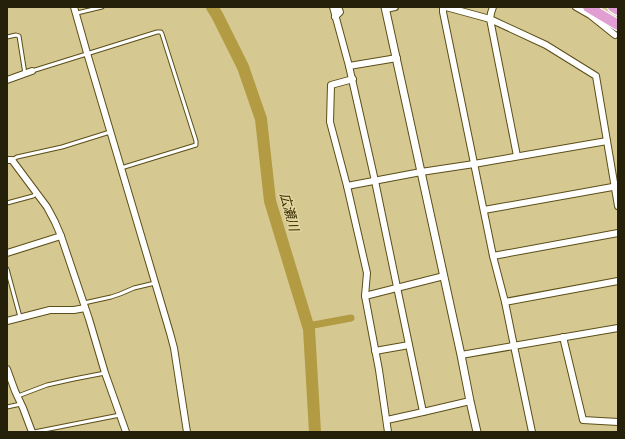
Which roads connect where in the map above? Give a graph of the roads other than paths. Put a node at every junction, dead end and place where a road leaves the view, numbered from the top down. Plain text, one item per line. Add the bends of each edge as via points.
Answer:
1 (102, 7) edge
2 (333, 7) edge
3 (338, 7) edge
4 (395, 7) edge
5 (444, 7) edge
6 (493, 7) edge
7 (576, 7) edge
8 (613, 7) edge
9 (386, 8) edge
10 (76, 10) edge
11 (618, 10) edge
12 (589, 11) edge
13 (336, 17) junction
14 (490, 19) junction
15 (617, 30) edge
16 (7, 37) edge
17 (87, 53) junction
18 (397, 58) junction
19 (349, 66) junction
20 (32, 71) joint
21 (25, 74) junction
22 (353, 79) junction
23 (7, 80) edge
24 (110, 132) junction
25 (607, 141) junction
26 (517, 156) junction
27 (10, 160) edge
28 (474, 164) junction
29 (121, 168) junction
30 (421, 172) junction
31 (375, 181) junction
32 (347, 186) junction
33 (617, 187) edge
34 (37, 193) junction
35 (7, 203) edge
36 (618, 206) edge
37 (484, 210) junction
38 (618, 233) edge
39 (61, 236) junction
40 (7, 253) edge
41 (493, 256) junction
42 (7, 269) edge
43 (444, 276) junction
44 (618, 281) edge
45 (156, 283) junction
46 (397, 287) junction
47 (365, 296) junction
48 (505, 302) junction
49 (84, 306) junction
50 (20, 318) junction
51 (7, 321) edge
52 (618, 328) edge
53 (563, 337) junction
54 (409, 345) junction
55 (514, 346) junction
56 (375, 352) junction
57 (461, 355) junction
58 (7, 369) edge
59 (105, 373) junction
60 (18, 396) junction
61 (470, 401) junction
62 (21, 404) junction
63 (7, 407) edge
64 (423, 412) junction
65 (120, 414) junction
66 (387, 420) junction
67 (618, 422) edge
68 (32, 432) edge
69 (126, 432) edge
70 (187, 432) edge
71 (388, 432) edge
72 (476, 432) edge
73 (532, 432) edge

1 - 10 lane
2 - 13 street
3 - 13 street via 340,12
4 - 9 street
5 - 14 street
5 - 28 street
6 - 14 street
7 - 12 street
8 - 11 highway
9 - 18 street
10 - 17 street
12 - 15 street
12 - 15 highway via 601,15
13 - 19 street
14 - 25 street via 546,45 596,76
14 - 26 street
16 - 21 lane via 18,36
17 - 20 lane
17 - 24 street
17 - 29 lane via 160,32 196,141 195,146
18 - 19 street
18 - 30 street
19 - 22 street
20 - 21 street
21 - 23 street
22 - 31 street
22 - 32 street via 331,85 330,122
24 - 27 lane
24 - 29 street
25 - 26 street
25 - 33 street
26 - 28 street
27 - 34 street
28 - 30 street
28 - 37 street
29 - 45 street
30 - 31 street
30 - 43 street
31 - 32 street
31 - 46 street
32 - 47 street via 367,273
33 - 36 street
33 - 37 street
34 - 35 lane
34 - 39 street
37 - 41 street
38 - 41 street
39 - 40 street
39 - 49 street
41 - 48 street
42 - 50 lane
43 - 46 street
43 - 57 street
44 - 48 street
45 - 49 lane
45 - 70 street via 174,348
46 - 47 street
46 - 54 street
47 - 56 street
48 - 55 street
49 - 50 street via 74,310 50,310
49 - 59 street
50 - 51 street
52 - 53 street
53 - 55 street
53 - 67 street via 584,420
54 - 56 street
54 - 64 street
55 - 57 street
55 - 73 street
56 - 66 street
57 - 61 street
58 - 60 street
59 - 60 lane via 47,385
59 - 65 street
60 - 62 street
61 - 64 street
61 - 72 street
62 - 63 lane
62 - 68 street
64 - 66 street
65 - 68 lane
65 - 69 street
66 - 71 street

